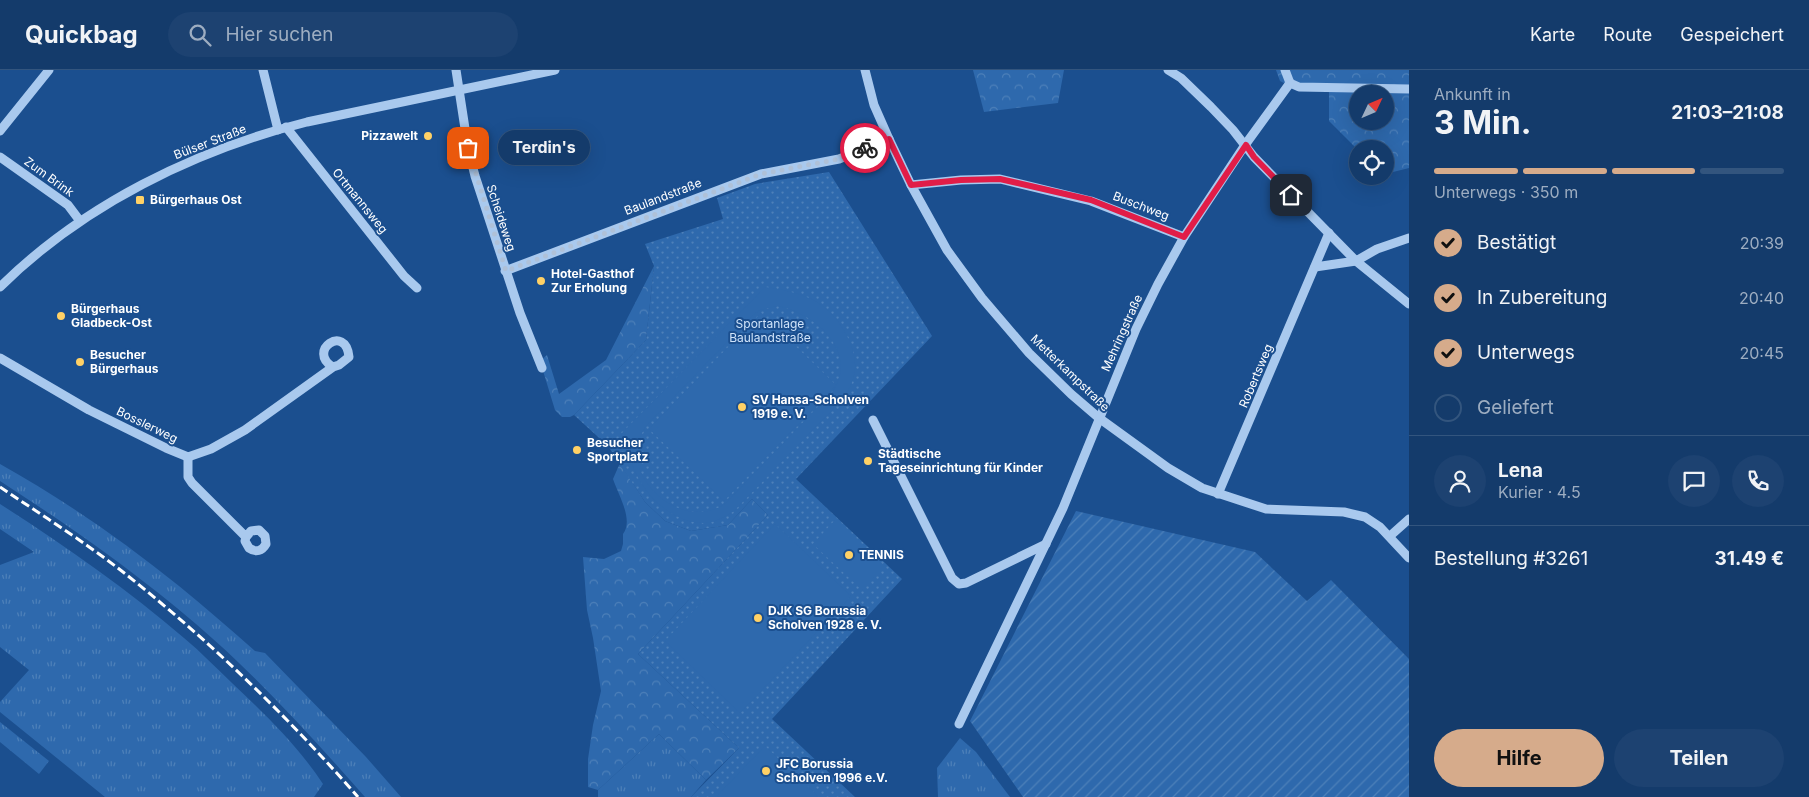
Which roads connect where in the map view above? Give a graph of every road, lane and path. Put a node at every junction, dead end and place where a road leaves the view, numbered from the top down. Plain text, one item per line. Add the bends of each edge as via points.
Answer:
1 (49, 70) edge
2 (262, 70) edge
3 (456, 70) edge
4 (555, 70) edge
5 (865, 70) edge
6 (1168, 70) edge
7 (1285, 70) edge
8 (1290, 83) junction
9 (1409, 89) edge
10 (460, 90) junction
11 (282, 128) junction
12 (0, 131) edge
13 (889, 139) junction
14 (1246, 145) junction
15 (0, 157) edge
16 (911, 185) junction
17 (80, 221) junction
18 (1329, 233) junction
19 (1184, 237) junction
20 (1409, 238) edge
21 (1356, 261) junction
22 (1315, 267) junction
23 (506, 271) junction
24 (0, 287) edge
25 (417, 288) dead end
26 (1409, 304) edge
27 (0, 358) edge
28 (333, 367) dead end
29 (542, 368) dead end
30 (1098, 418) junction
31 (872, 420) dead end
32 (188, 457) junction
33 (1218, 494) junction
34 (1409, 520) edge
35 (1390, 536) junction
36 (246, 537) dead end
37 (1046, 544) junction
38 (1409, 558) edge
39 (959, 724) dead end

1 - 12 street
2 - 11 street
3 - 10 street, Scheideweg
4 - 10 street, Bülser Straße
5 - 13 street, Metterkampstraße via 874,105
6 - 14 street via 1187,84
7 - 8 street
8 - 9 street via 1299,87
8 - 14 street, Mehringstraße
10 - 11 street, Bülser Straße
10 - 23 street, Scheideweg via 468,148
11 - 17 street, Bülser Straße via 176,169
11 - 25 street, Ortmannsweg
13 - 16 street, Metterkampstraße
13 - 23 street, Baulandstraße via 839,159 761,174
14 - 18 street
14 - 19 street, Mehringstraße
15 - 17 street, Zum Brink via 68,205
16 - 19 street, Buschweg via 1000,179 1091,200
16 - 30 street, Metterkampstraße via 947,250 982,298 1029,353
17 - 24 street, Bülser Straße
18 - 21 street
18 - 22 street, Robertsweg
19 - 30 street, Mehringstraße via 1136,329
20 - 21 street via 1377,248
21 - 22 street
21 - 26 street
22 - 33 street, Robertsweg
23 - 29 street, Scheideweg
27 - 32 street, Bosslerweg via 89,410
28 - 32 street, Bosslerweg via 245,430
30 - 33 street, Metterkampstraße via 1168,468
30 - 37 street, Mehringstraße via 1076,479
31 - 37 street via 952,578 958,584
32 - 36 street via 188,477 192,483
33 - 35 street, Metterkampstraße via 1266,509 1344,512 1365,517
34 - 35 street
35 - 38 street, Metterkampstraße
37 - 39 street, Mehringstraße

